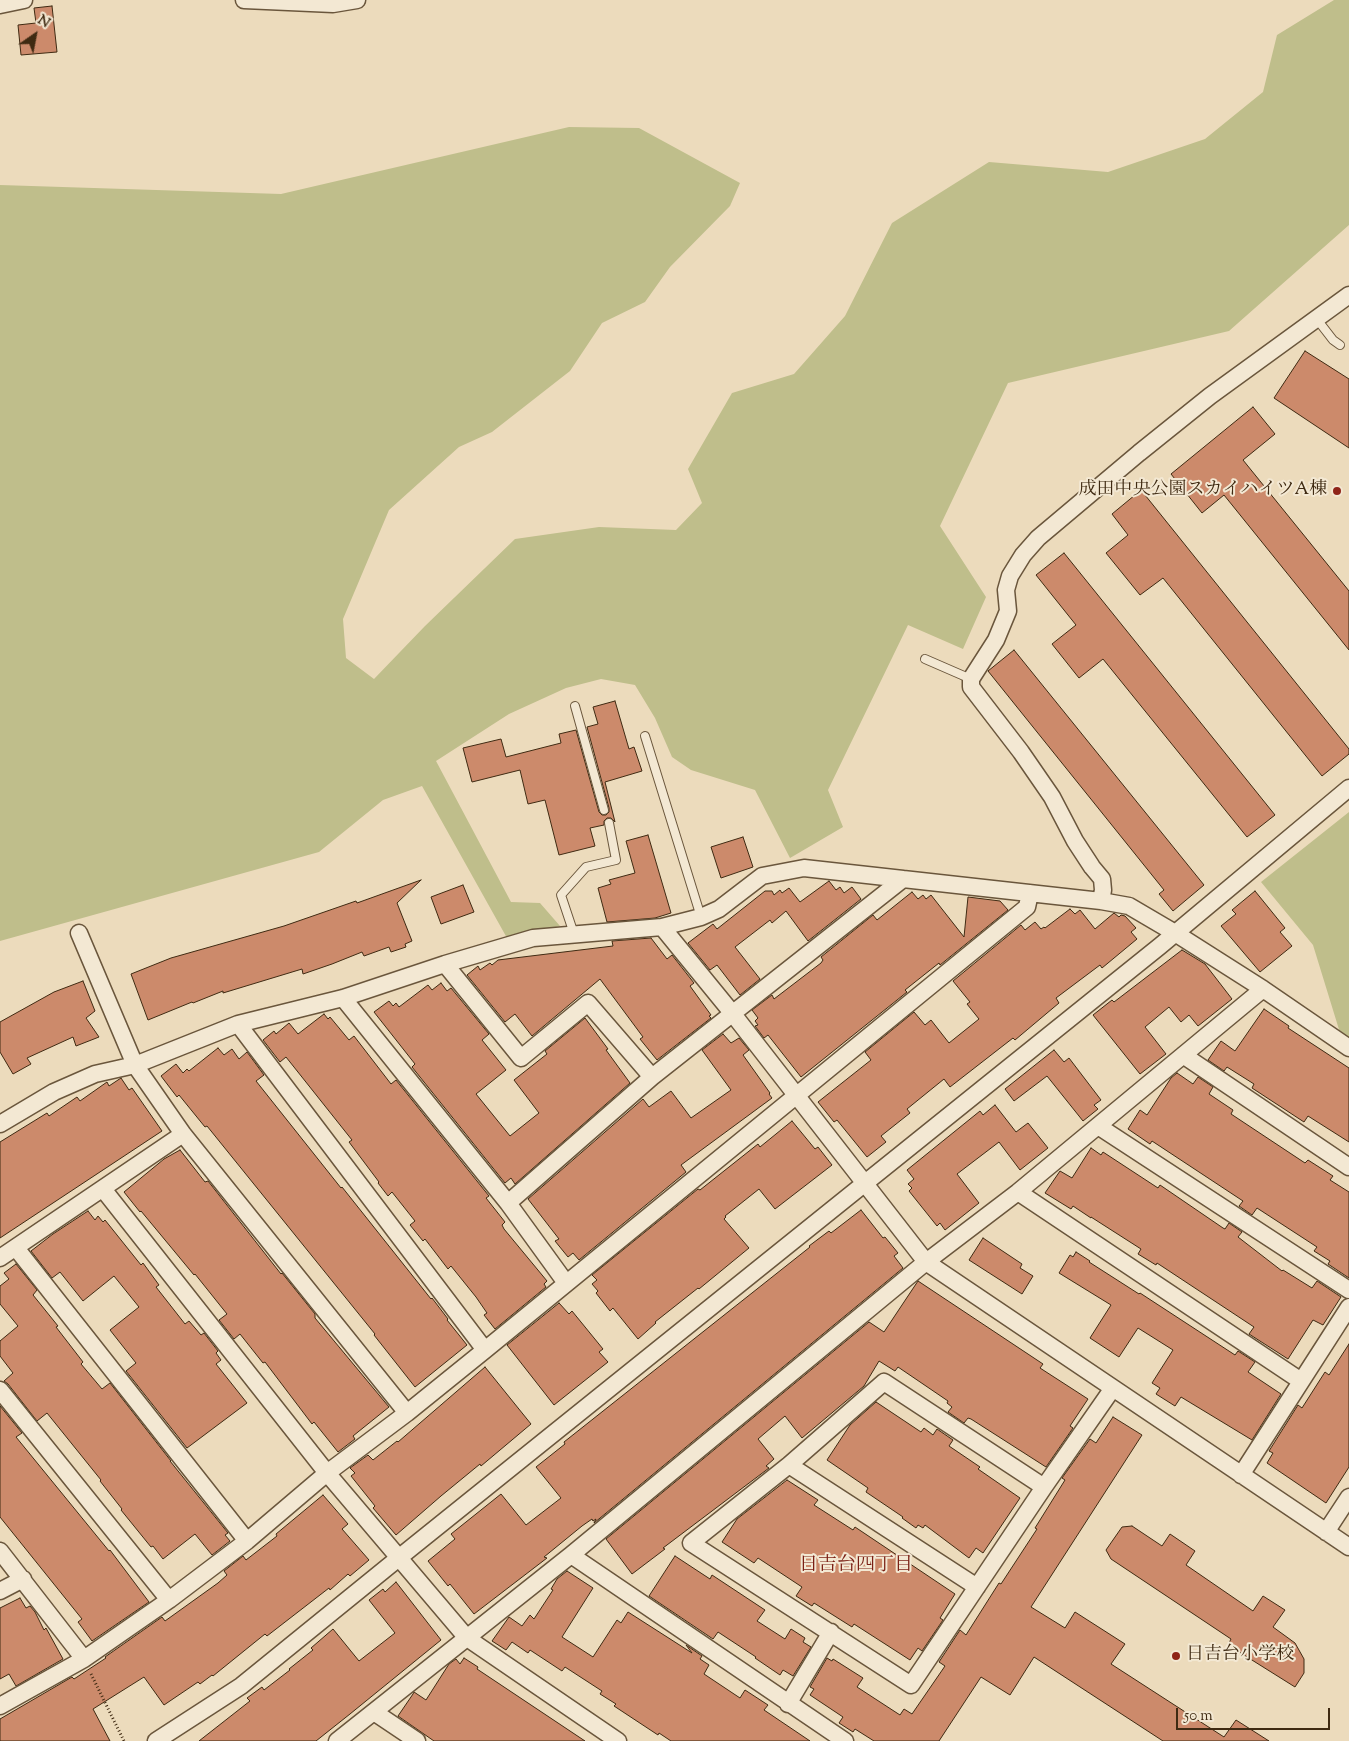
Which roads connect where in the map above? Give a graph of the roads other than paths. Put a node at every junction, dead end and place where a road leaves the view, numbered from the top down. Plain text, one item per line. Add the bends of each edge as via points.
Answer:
1 (24, 0) edge
2 (244, 0) edge
3 (357, 0) edge
4 (0, 5) edge
5 (1349, 295) edge
6 (1316, 318) junction
7 (1340, 345) dead end
8 (925, 659) dead end
9 (972, 679) junction
10 (575, 706) dead end
11 (645, 736) dead end
12 (1349, 788) edge
13 (604, 810) dead end
14 (609, 824) dead end
15 (903, 879) junction
16 (1030, 893) junction
17 (1101, 901) junction
18 (701, 917) junction
19 (662, 927) junction
20 (79, 933) dead end
21 (1175, 933) junction
22 (574, 934) junction
23 (445, 964) junction
24 (1263, 989) junction
25 (343, 998) junction
26 (733, 1014) junction
27 (238, 1024) junction
28 (1349, 1048) edge
29 (1183, 1055) junction
30 (135, 1065) junction
31 (652, 1077) junction
32 (796, 1096) junction
33 (0, 1124) edge
34 (1098, 1126) junction
35 (183, 1134) junction
36 (1349, 1167) edge
37 (864, 1183) junction
38 (103, 1189) junction
39 (1018, 1192) junction
40 (508, 1204) junction
41 (16, 1248) junction
42 (0, 1258) edge
43 (926, 1262) junction
44 (566, 1282) junction
45 (1349, 1290) edge
46 (1349, 1307) edge
47 (485, 1350) junction
48 (1301, 1381) junction
49 (1112, 1388) junction
50 (0, 1390) edge
51 (407, 1413) junction
52 (789, 1465) junction
53 (327, 1473) junction
54 (1242, 1475) junction
55 (1044, 1487) junction
56 (1349, 1497) edge
57 (1326, 1532) junction
58 (247, 1541) junction
59 (1349, 1547) edge
60 (0, 1551) edge
61 (571, 1555) junction
62 (398, 1558) junction
63 (23, 1579) junction
64 (976, 1587) junction
65 (0, 1591) edge
66 (169, 1600) junction
67 (832, 1632) junction
68 (467, 1638) junction
69 (84, 1660) junction
70 (788, 1704) junction
71 (0, 1706) edge
72 (374, 1712) junction
73 (156, 1741) edge
74 (337, 1741) edge
75 (416, 1741) edge
76 (618, 1741) edge
77 (845, 1741) edge

1 - 4 street
2 - 3 street via 333,4
5 - 6 street
6 - 7 lane
6 - 9 street via 1210,396 1038,538 1022,555 1010,576 1006,590 1008,611 996,640
8 - 9 lane
9 - 17 street via 971,687 1052,797 1075,841 1102,879
10 - 13 lane
11 - 18 lane
12 - 21 street
14 - 22 lane via 616,860 586,867 561,895
15 - 16 street
15 - 18 street via 804,868 762,876 719,909
15 - 26 street
16 - 17 street
16 - 32 street via 1027,907
17 - 21 street via 1129,906
18 - 19 street
19 - 22 street
19 - 26 street
20 - 30 street
21 - 24 street
21 - 37 street
22 - 23 street via 533,938
23 - 25 street
23 - 31 street via 521,1058 588,1004
24 - 28 street
24 - 29 street
25 - 27 street
25 - 40 street
26 - 31 street
26 - 32 street
27 - 30 street
27 - 47 street
29 - 34 street
29 - 36 street
30 - 33 street via 95,1074 54,1092
30 - 35 street
31 - 40 street
32 - 37 street
32 - 44 street
34 - 39 street
34 - 45 street
35 - 38 street
35 - 51 street
37 - 43 street
37 - 62 street
38 - 41 street
38 - 53 street
39 - 43 street
39 - 48 street
40 - 44 street
41 - 42 street
41 - 58 street
43 - 49 street
43 - 61 street
44 - 47 street
46 - 48 street
47 - 51 street
48 - 54 street
49 - 54 street
49 - 55 street
50 - 66 street
51 - 53 street
52 - 55 street via 884,1382
52 - 64 street
52 - 67 street via 691,1543
53 - 58 street
53 - 62 street
54 - 57 street
55 - 64 street
56 - 57 street
57 - 59 street
58 - 66 street
60 - 63 street
61 - 68 street
61 - 70 street
62 - 68 street
62 - 73 street via 241,1686
63 - 65 street
63 - 69 street
64 - 67 street via 911,1685
66 - 69 street
67 - 70 street
68 - 72 street
68 - 76 street
69 - 71 street
70 - 77 street
72 - 74 street
72 - 75 street

